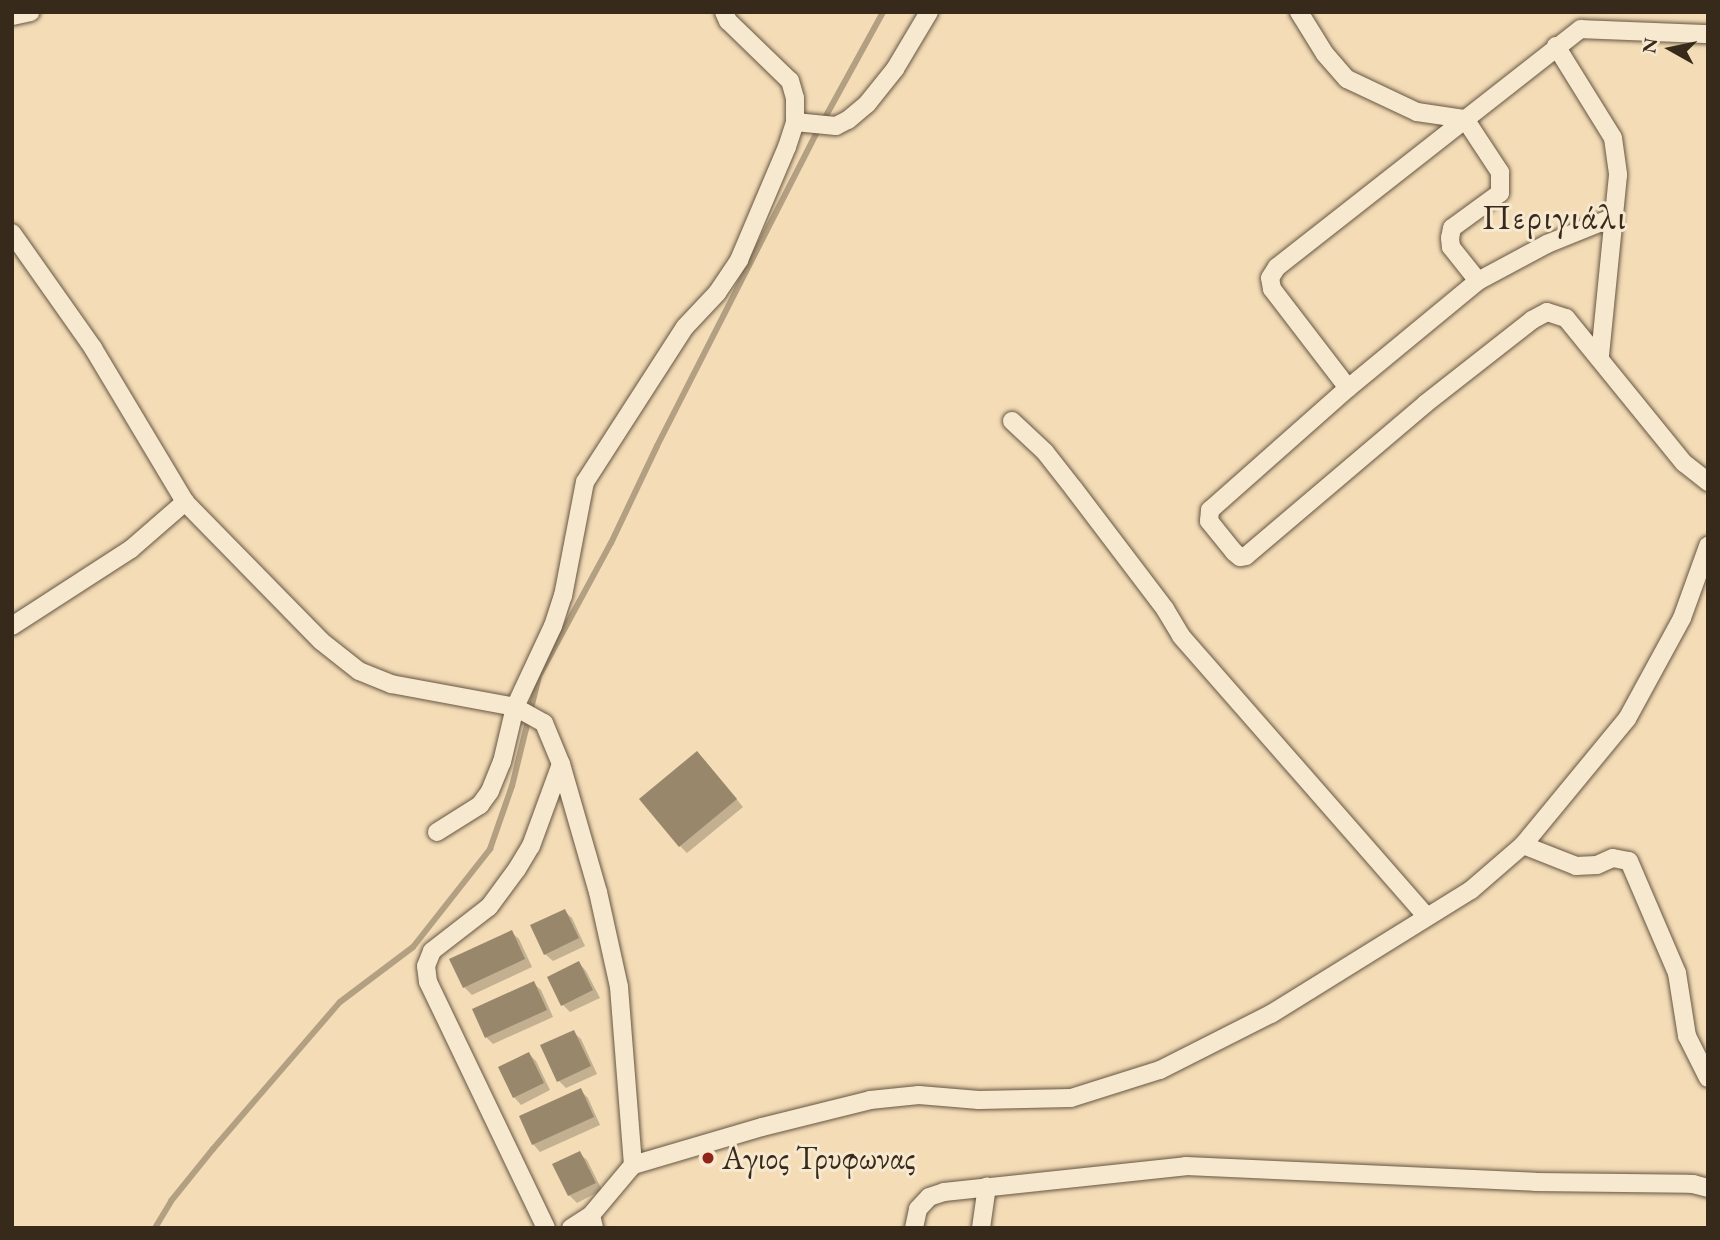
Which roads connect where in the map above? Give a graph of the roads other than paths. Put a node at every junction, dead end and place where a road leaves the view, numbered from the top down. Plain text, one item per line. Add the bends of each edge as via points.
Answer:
1 (30, 12) edge
2 (724, 12) edge
3 (929, 12) edge
4 (1299, 12) edge
5 (12, 16) edge
6 (1708, 34) edge
7 (1556, 46) junction
8 (1465, 119) junction
9 (802, 123) junction
10 (1614, 217) junction
11 (12, 233) edge
12 (1478, 281) junction
13 (1600, 356) junction
14 (1348, 388) junction
15 (1012, 421) dead end
16 (1708, 482) edge
17 (185, 502) junction
18 (1708, 546) edge
19 (12, 626) edge
20 (520, 709) junction
21 (561, 764) junction
22 (437, 832) dead end
23 (1522, 845) junction
24 (1427, 917) junction
25 (1708, 1078) edge
26 (633, 1165) junction
27 (987, 1186) junction
28 (1708, 1188) edge
29 (593, 1221) edge
30 (546, 1228) edge
31 (571, 1228) edge
32 (914, 1228) edge
33 (981, 1228) edge

1 - 5 street
2 - 9 street via 790,81
3 - 9 street via 895,69 867,104 836,126
4 - 8 street via 1347,79 1418,112
6 - 7 street via 1581,29
7 - 8 street
7 - 10 street via 1613,138 1618,175
8 - 12 street via 1500,172 1500,193 1452,228 1450,237 1451,247
8 - 14 street via 1276,267 1270,278 1272,289
9 - 20 street via 738,260 717,293 685,327 585,482 563,596
10 - 12 street via 1547,244
10 - 13 street
11 - 17 street via 93,348
12 - 14 street
13 - 14 street via 1566,318 1547,312 1532,320 1240,557 1209,520 1210,510
13 - 16 street via 1684,463
15 - 24 street via 1045,452 1181,636
17 - 19 street via 131,549
17 - 20 street via 321,641 359,671 391,684
18 - 23 street via 1682,618 1627,719
20 - 21 street via 544,723
20 - 22 street via 490,791 480,805
21 - 26 street via 598,892 619,987
21 - 30 street via 531,846 517,869 489,907 432,951 426,966 428,982
23 - 24 street via 1471,890
23 - 25 street via 1576,866 1613,858 1629,861 1677,973 1687,1036
24 - 26 street via 1271,1014 1160,1070 1071,1098 979,1100 919,1095 870,1100
26 - 29 street
27 - 28 street via 1186,1166
27 - 32 street via 929,1197 918,1209
27 - 33 street
29 - 31 street

